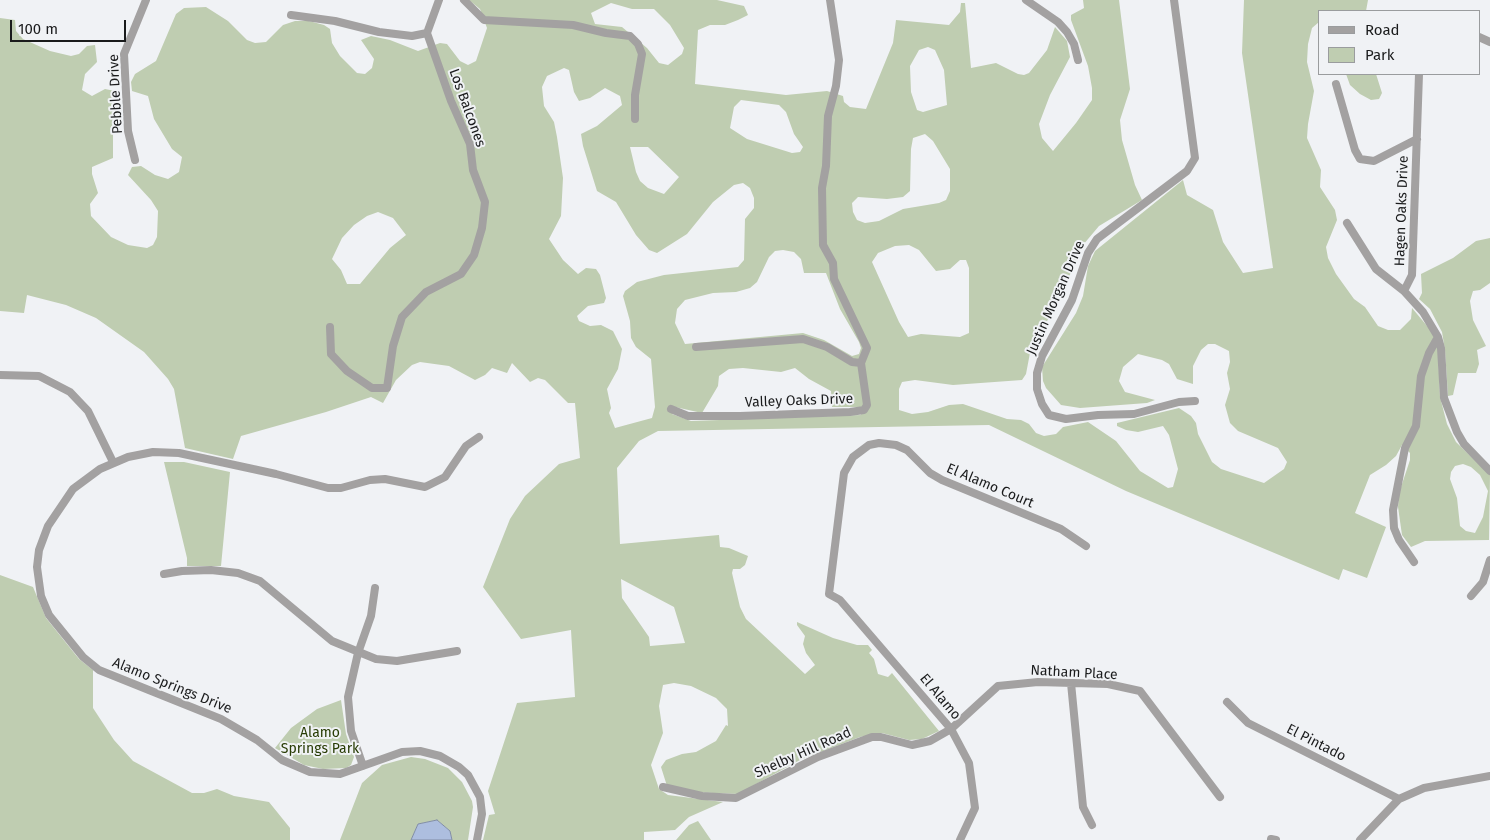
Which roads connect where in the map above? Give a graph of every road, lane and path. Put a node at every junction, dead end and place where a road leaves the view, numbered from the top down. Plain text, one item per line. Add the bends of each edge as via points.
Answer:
1 (146, 0) edge
2 (440, 0) edge
3 (464, 0) edge
4 (830, 0) edge
5 (1026, 0) edge
6 (1174, 0) edge
7 (291, 15) dead end
8 (428, 33) junction
9 (1078, 60) dead end
10 (1419, 75) edge
11 (1336, 84) dead end
12 (635, 119) dead end
13 (1417, 139) junction
14 (135, 160) dead end
15 (1347, 223) dead end
16 (1404, 291) junction
17 (330, 327) dead end
18 (1438, 337) junction
19 (696, 347) dead end
20 (861, 363) junction
21 (0, 375) edge
22 (1195, 401) dead end
23 (671, 408) dead end
24 (479, 437) dead end
25 (114, 462) junction
26 (1490, 471) edge
27 (1086, 546) dead end
28 (1490, 560) edge
29 (1414, 562) dead end
30 (164, 574) dead end
31 (375, 588) dead end
32 (829, 594) joint
33 (1470, 596) dead end
34 (457, 651) dead end
35 (358, 653) junction
36 (1071, 683) junction
37 (1228, 702) dead end
38 (951, 729) junction
39 (363, 766) junction
40 (1490, 776) edge
41 (663, 787) dead end
42 (1220, 797) dead end
43 (1399, 798) junction
44 (1092, 825) dead end
45 (477, 840) edge
46 (960, 840) edge
47 (1360, 840) edge

1 - 14 street, Pebble Drive via 124,54 128,131
2 - 8 street
3 - 12 street via 484,20 573,25 630,36 642,54
4 - 20 street, Valley Oaks Drive via 839,60 828,116 822,188 823,244 833,262 834,279 867,348
5 - 9 street via 1067,32
6 - 22 street, Justin Morgan Drive via 1195,158 1187,171 1097,239 1088,253 1072,300 1042,356 1038,389 1049,415 1066,419 1134,414
7 - 8 street via 379,32 412,36
8 - 17 street, Los Balcones via 451,101 470,144 474,170 485,202 474,255 461,274 426,292 402,317 393,346 387,388 372,388 346,371 331,354
10 - 13 street, Hagen Oaks Drive
11 - 13 street via 1360,159 1374,161
13 - 16 street, Hagen Oaks Drive via 1412,276
15 - 16 street via 1376,268
16 - 18 street via 1423,312
18 - 26 street via 1444,398 1456,432
18 - 29 street via 1421,376 1416,426 1405,448 1393,510 1394,528
19 - 20 street via 803,339 827,347 852,362
20 - 23 street, Valley Oaks Drive via 867,405 864,410 688,416
21 - 25 street via 39,376 70,392 88,411
24 - 25 street, Alamo Springs Drive via 461,452 446,477 425,486 385,479 328,488 166,452 140,454
25 - 39 street, Alamo Springs Drive via 73,490 56,513 39,550 37,577 44,607 79,652 115,678 230,724 296,767 332,774
27 - 32 street, El Alamo Court via 1061,529 942,480 907,450 879,443 859,451 848,462 844,473
28 - 33 street via 1483,582
30 - 35 street via 211,570 238,573 260,581 332,641
31 - 35 street via 371,616
32 - 38 street, El Alamo via 846,607
34 - 35 street via 397,662
35 - 39 street via 348,708 351,731
36 - 38 street, Natham Place via 998,686
36 - 42 street, Natham Place via 1108,684 1140,691
36 - 44 street via 1084,807
37 - 43 street, El Pintado via 1248,723
38 - 41 street, Shelby Hill Road via 940,737 912,745 881,737 865,739 818,757 736,798 702,796
38 - 46 street, El Alamo via 969,762 975,808
39 - 45 street, Alamo Springs Drive via 388,755 411,751 429,752 449,760 468,776 480,797 482,814
40 - 43 street via 1424,788
43 - 47 street

